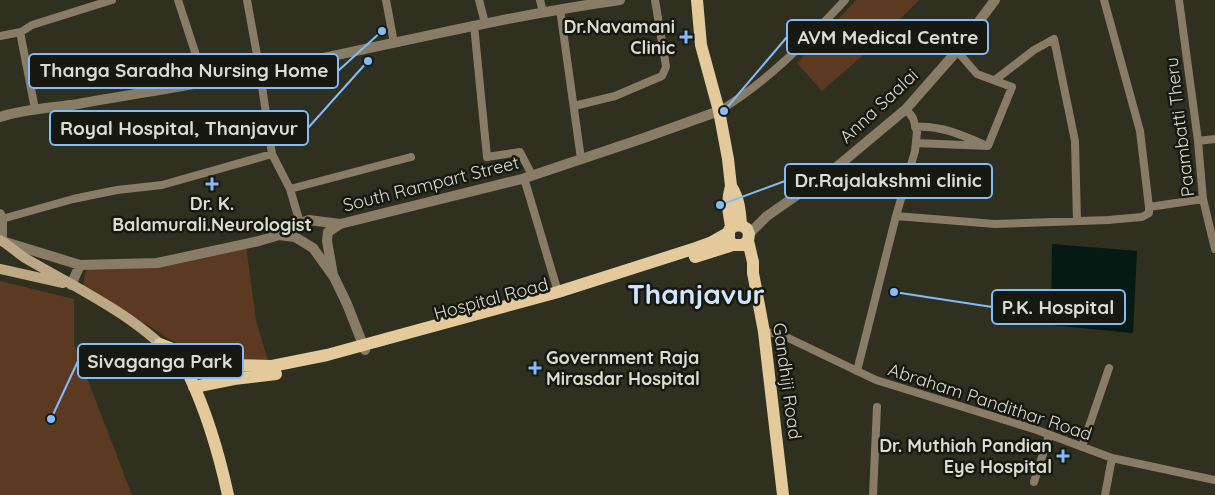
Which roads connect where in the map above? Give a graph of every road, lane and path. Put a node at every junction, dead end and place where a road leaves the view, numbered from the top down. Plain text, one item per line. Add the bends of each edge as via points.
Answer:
1 (112, 0) edge
2 (178, 0) edge
3 (247, 0) edge
4 (386, 0) edge
5 (479, 0) edge
6 (540, 0) edge
7 (620, 0) edge
8 (654, 0) edge
9 (697, 0) edge
10 (845, 0) edge
11 (995, 0) edge
12 (1104, 0) edge
13 (1179, 0) edge
14 (560, 9) junction
15 (543, 12) junction
16 (480, 24) junction
17 (21, 32) junction
18 (0, 36) edge
19 (394, 43) junction
20 (957, 51) junction
21 (260, 72) junction
22 (995, 80) junction
23 (202, 82) junction
24 (574, 106) junction
25 (35, 109) junction
26 (906, 109) junction
27 (719, 111) junction
28 (0, 117) edge
29 (915, 127) junction
30 (1215, 139) edge
31 (1198, 141) junction
32 (916, 143) junction
33 (988, 146) junction
34 (272, 154) junction
35 (411, 157) dead end
36 (581, 159) junction
37 (528, 177) junction
38 (290, 189) junction
39 (1204, 202) junction
40 (1215, 206) edge
41 (1149, 207) junction
42 (896, 216) junction
43 (1, 217) edge
44 (300, 222) junction
45 (1077, 222) junction
46 (340, 224) junction
47 (1213, 232) edge
48 (279, 235) junction
49 (739, 235) junction
50 (1, 240) edge
51 (1215, 249) edge
52 (80, 265) junction
53 (0, 269) edge
54 (334, 277) junction
55 (71, 285) junction
56 (558, 292) junction
57 (764, 332) junction
58 (160, 344) junction
59 (364, 347) junction
60 (230, 365) junction
61 (1109, 368) dead end
62 (857, 371) junction
63 (189, 375) junction
64 (234, 379) junction
65 (194, 387) junction
66 (877, 407) dead end
67 (207, 420) junction
68 (1049, 435) junction
69 (1082, 447) junction
70 (1112, 458) junction
71 (1215, 480) edge
72 (1034, 482) dead end
73 (228, 495) edge
74 (783, 495) edge
75 (873, 495) edge
76 (1105, 495) edge

1 - 17 street via 32,25
2 - 23 street
3 - 21 street
4 - 19 street
5 - 16 street
6 - 15 street
7 - 14 street
8 - 24 street via 665,60 662,76 615,96
9 - 27 main road via 701,44
10 - 27 street via 779,65
11 - 20 street, Anna Saalai
12 - 41 street via 1140,132
13 - 31 street, Paambatti Theru
14 - 15 street
14 - 24 street
15 - 16 street
16 - 19 street
16 - 37 street via 486,157 520,152
17 - 18 street
17 - 25 street
19 - 21 street
20 - 22 street via 978,74
20 - 26 street, Anna Saalai
21 - 23 street
21 - 34 street
22 - 33 street via 1012,87
22 - 45 street via 1034,50 1054,40 1075,141
23 - 25 street
24 - 36 street
25 - 28 street
26 - 29 street
26 - 49 street, Anna Saalai via 832,170
27 - 36 street, South Rampart Street
27 - 49 main road via 731,186 728,207
29 - 32 street
29 - 33 street via 955,132
30 - 31 street
31 - 39 street, Paambatti Theru
32 - 33 street
32 - 42 street
34 - 38 street
34 - 43 street via 162,185 116,190
35 - 38 street
36 - 37 street, South Rampart Street
37 - 46 street, South Rampart Street
37 - 56 street
38 - 44 street
39 - 40 street
39 - 41 street
39 - 47 street, Paambatti Theru
41 - 45 street via 1149,212 1142,217
42 - 45 street via 995,224
42 - 62 street
43 - 50 street
44 - 46 street, South Rampart Street via 319,220
44 - 48 street, South Rampart Street
46 - 54 street via 328,232
47 - 51 street, Paambatti Theru
48 - 52 street, South Rampart Street via 157,263
48 - 54 street via 295,237 313,248
49 - 56 main road, Hospital Road
49 - 57 main road, Gandhiji Road via 746,265 753,273
49 - 59 main road, Hospital Road via 654,271 562,298
50 - 52 street, South Rampart Street
50 - 55 main road
52 - 55 street
53 - 55 main road
54 - 59 street
55 - 58 main road via 144,329
56 - 59 main road, Hospital Road
57 - 62 street, Abraham Pandithar Road via 780,334
57 - 74 main road, Gandhiji Road
58 - 60 main road
58 - 63 main road
59 - 60 main road, Hospital Road via 272,366
59 - 64 main road, Hospital Road via 293,370
60 - 63 main road via 211,367
61 - 69 street
62 - 68 street, Abraham Pandithar Road via 876,380
63 - 65 main road
64 - 65 main road, Hospital Road
64 - 67 main road via 216,387 206,398
65 - 67 main road
66 - 75 street
67 - 73 main road
68 - 69 street, Abraham Pandithar Road
68 - 72 street
69 - 70 street, Abraham Pandithar Road
70 - 71 street, Abraham Pandithar Road
70 - 76 street

